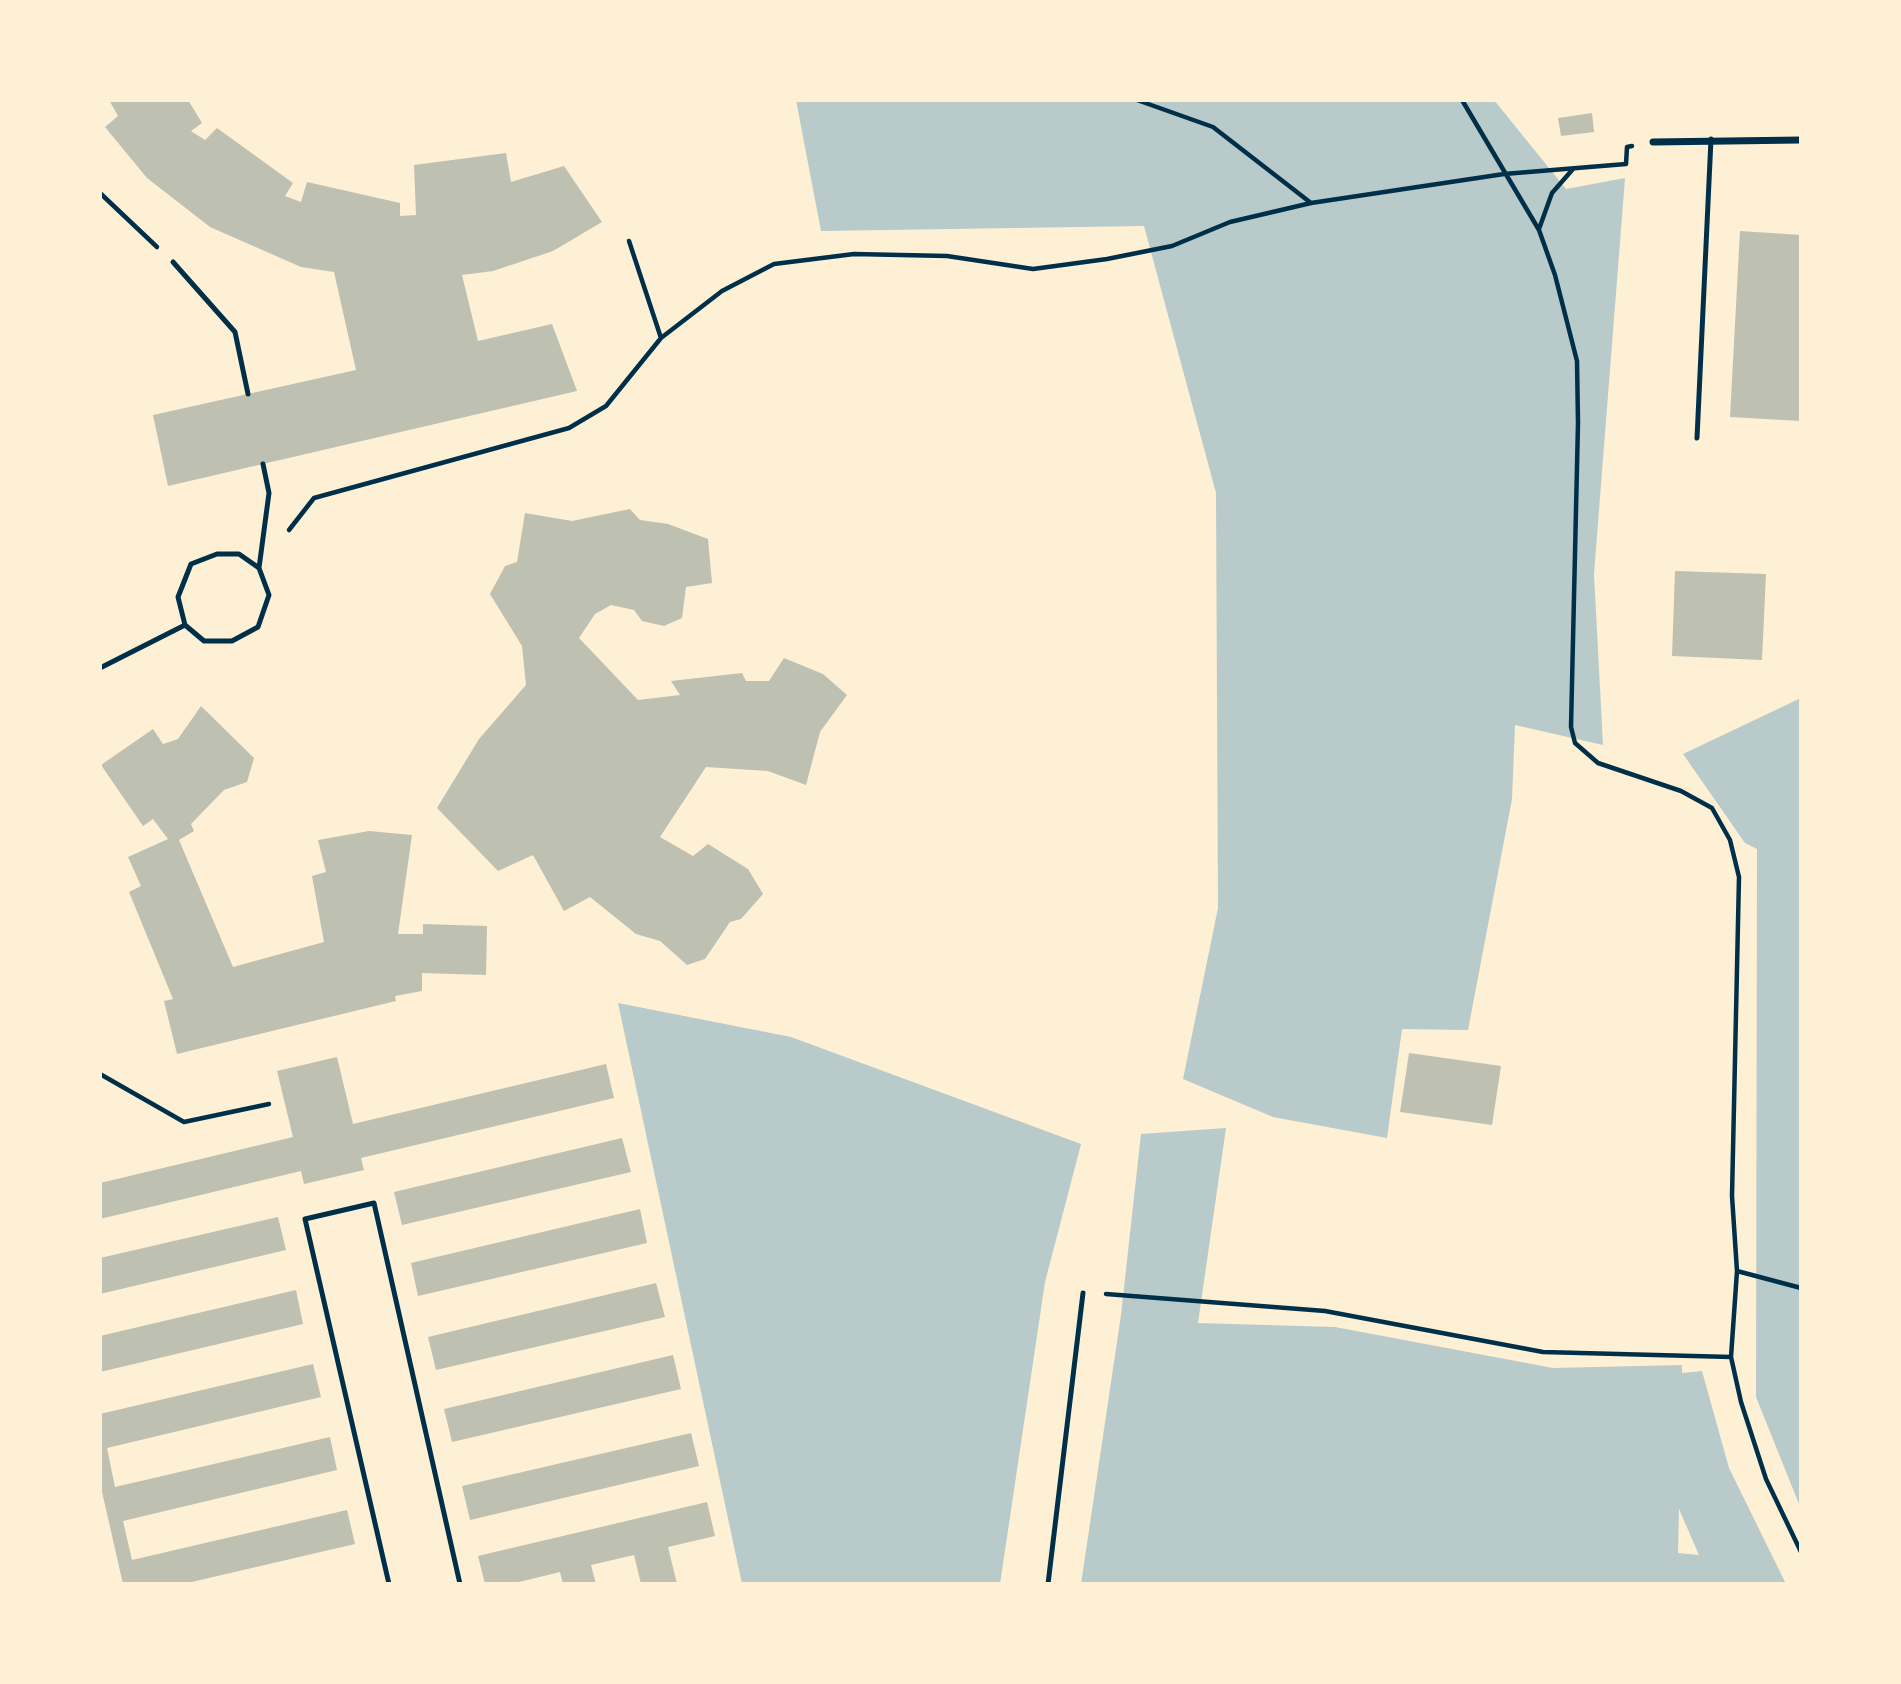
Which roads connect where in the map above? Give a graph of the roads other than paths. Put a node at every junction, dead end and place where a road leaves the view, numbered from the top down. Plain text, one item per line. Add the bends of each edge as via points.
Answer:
1 (1711, 139) junction
2 (1801, 140) edge
3 (1653, 142) road end
4 (173, 262) road end
5 (248, 394) dead end
6 (1697, 438) dead end
7 (263, 464) dead end
8 (259, 568) junction
9 (185, 625) junction
10 (100, 668) edge
11 (1083, 1293) road end
12 (389, 1584) edge
13 (460, 1584) edge
14 (1048, 1584) edge

1 - 2 street
1 - 3 street
1 - 6 lane
4 - 5 lane via 235,332
7 - 8 lane via 269,493
8 - 9 lane via 239,554 217,554 191,564 178,597
8 - 9 lane via 269,595 258,627 232,640 204,641
9 - 10 lane
11 - 14 lane
12 - 13 lane via 305,1219 374,1203

